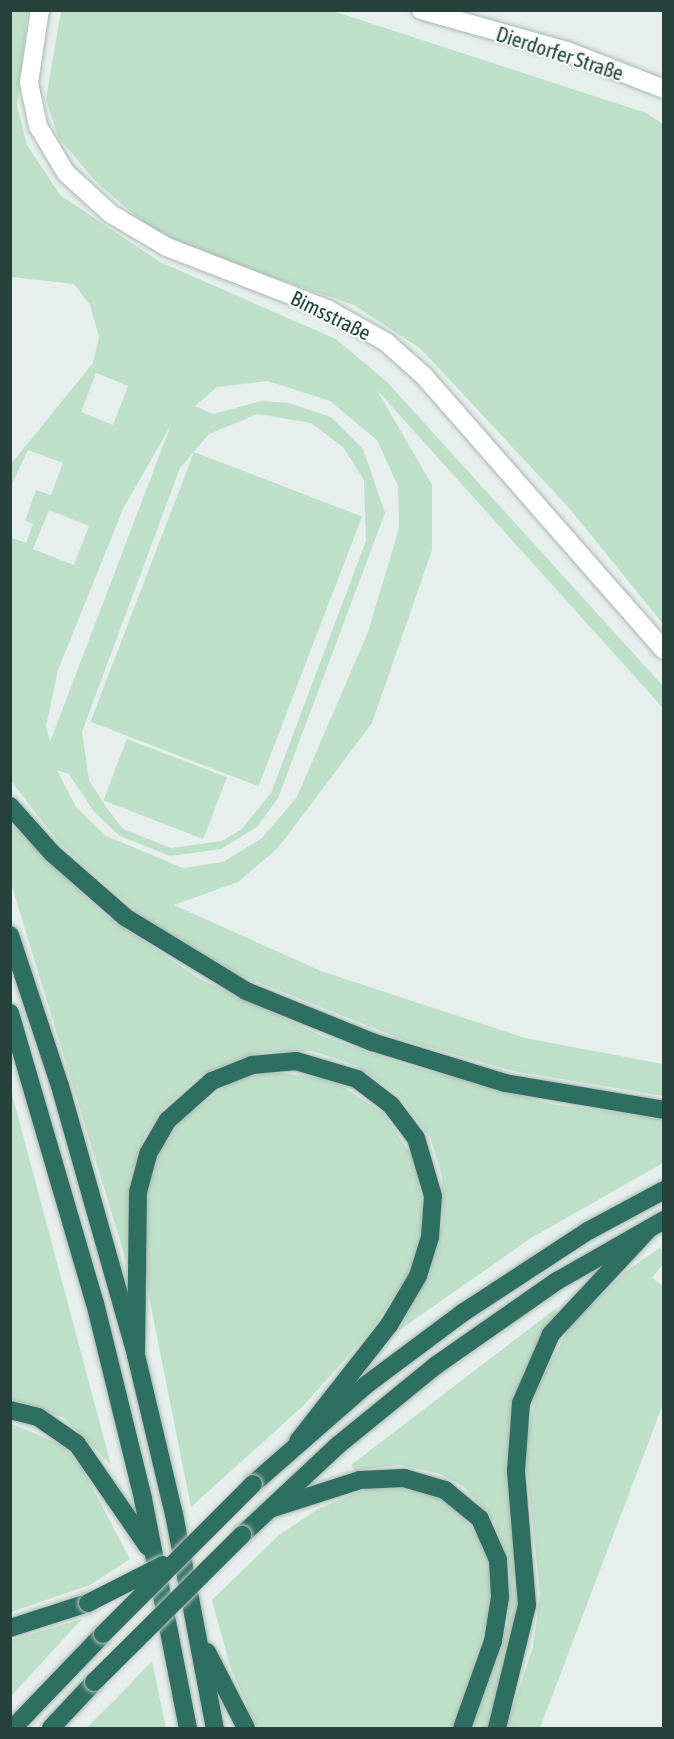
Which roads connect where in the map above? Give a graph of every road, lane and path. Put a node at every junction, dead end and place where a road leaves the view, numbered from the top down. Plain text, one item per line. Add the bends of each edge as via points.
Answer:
1 (40, 10) edge
2 (421, 10) edge
3 (663, 89) edge
4 (663, 650) edge
5 (10, 806) edge
6 (10, 935) edge
7 (10, 1013) edge
8 (663, 1110) edge
9 (663, 1190) edge
10 (657, 1224) edge
11 (136, 1355) junction
12 (10, 1410) edge
13 (298, 1442) junction
14 (266, 1511) junction
15 (154, 1556) junction
16 (175, 1559) junction
17 (10, 1628) edge
18 (198, 1634) junction
19 (13, 1728) edge
20 (51, 1728) edge
21 (188, 1728) edge
22 (214, 1728) edge
23 (246, 1728) edge
24 (462, 1728) edge
25 (497, 1728) edge

1 - 4 street, Bimsstraße via 29,83 38,126 66,173 111,214 167,247 327,309 386,342 424,376
2 - 3 street, Dierdorfer Straße via 567,51
5 - 8 highway via 52,853 125,917 246,991 372,1042 505,1083
6 - 11 highway via 60,1086
7 - 15 highway via 95,1303
9 - 13 highway via 499,1288
10 - 14 highway via 558,1281 435,1366
10 - 25 highway via 551,1334 521,1403 516,1471 527,1605
11 - 13 highway via 138,1192 148,1154 168,1120 204,1086 252,1065 296,1061 357,1079 391,1105 416,1138 433,1196 430,1237 418,1276 395,1316
11 - 18 highway
12 - 15 highway via 38,1417 77,1444
13 - 16 highway, bridge
14 - 20 highway, bridge
14 - 24 highway via 360,1480 404,1478 446,1490 480,1519 498,1560 500,1597 493,1641
15 - 21 highway
16 - 17 highway, bridge via 88,1603
16 - 19 highway, bridge
18 - 22 highway
18 - 23 highway

